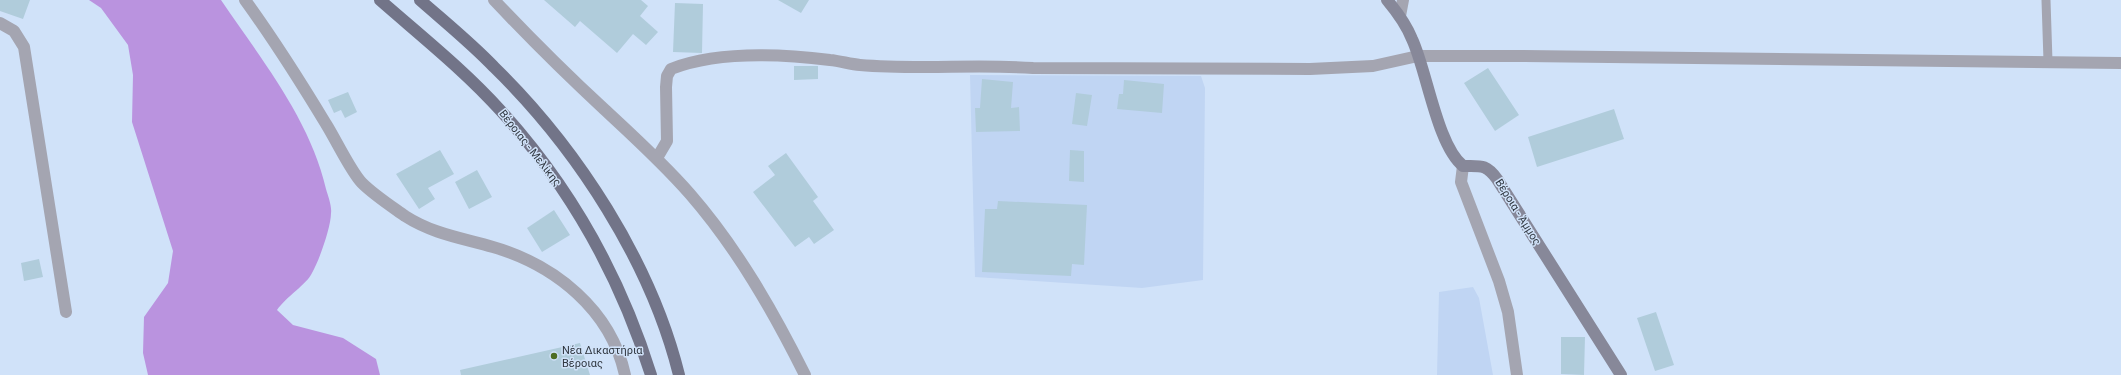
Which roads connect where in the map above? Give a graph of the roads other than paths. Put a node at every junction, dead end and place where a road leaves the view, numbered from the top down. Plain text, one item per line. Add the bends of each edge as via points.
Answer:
1 (245, 0) edge
2 (380, 0) edge
3 (420, 0) edge
4 (494, 0) edge
5 (1387, 0) edge
6 (1403, 0) edge
7 (2046, 0) edge
8 (1400, 16) junction
9 (0, 23) edge
10 (1418, 56) junction
11 (2048, 61) junction
12 (2121, 63) edge
13 (656, 158) junction
14 (1463, 166) junction
15 (66, 312) dead end
16 (625, 375) edge
17 (651, 375) edge
18 (679, 375) edge
19 (805, 375) edge
20 (1517, 375) edge
21 (1621, 375) edge

1 - 16 street via 282,50 361,182 406,216 433,231 524,258 576,291 610,334 620,355
2 - 17 main road, Βέροιας - Μελίκης via 474,83 548,168 593,237 613,275 628,307
3 - 18 main road via 495,67 569,151 616,224 636,262 652,298
4 - 13 street
5 - 8 street
6 - 8 street
7 - 11 lane
8 - 10 street
9 - 15 street via 14,31 24,47
10 - 11 street
10 - 13 street via 1373,66 1310,68 1033,68 989,65 920,68 774,57 713,58 671,69 667,76 667,141
10 - 14 street via 1448,146 1455,160
11 - 12 street
13 - 19 street via 691,195 745,267 770,307
14 - 20 street via 1461,182 1499,281 1508,312
14 - 21 street, Βέροια - Άμμος via 1489,168 1497,178

